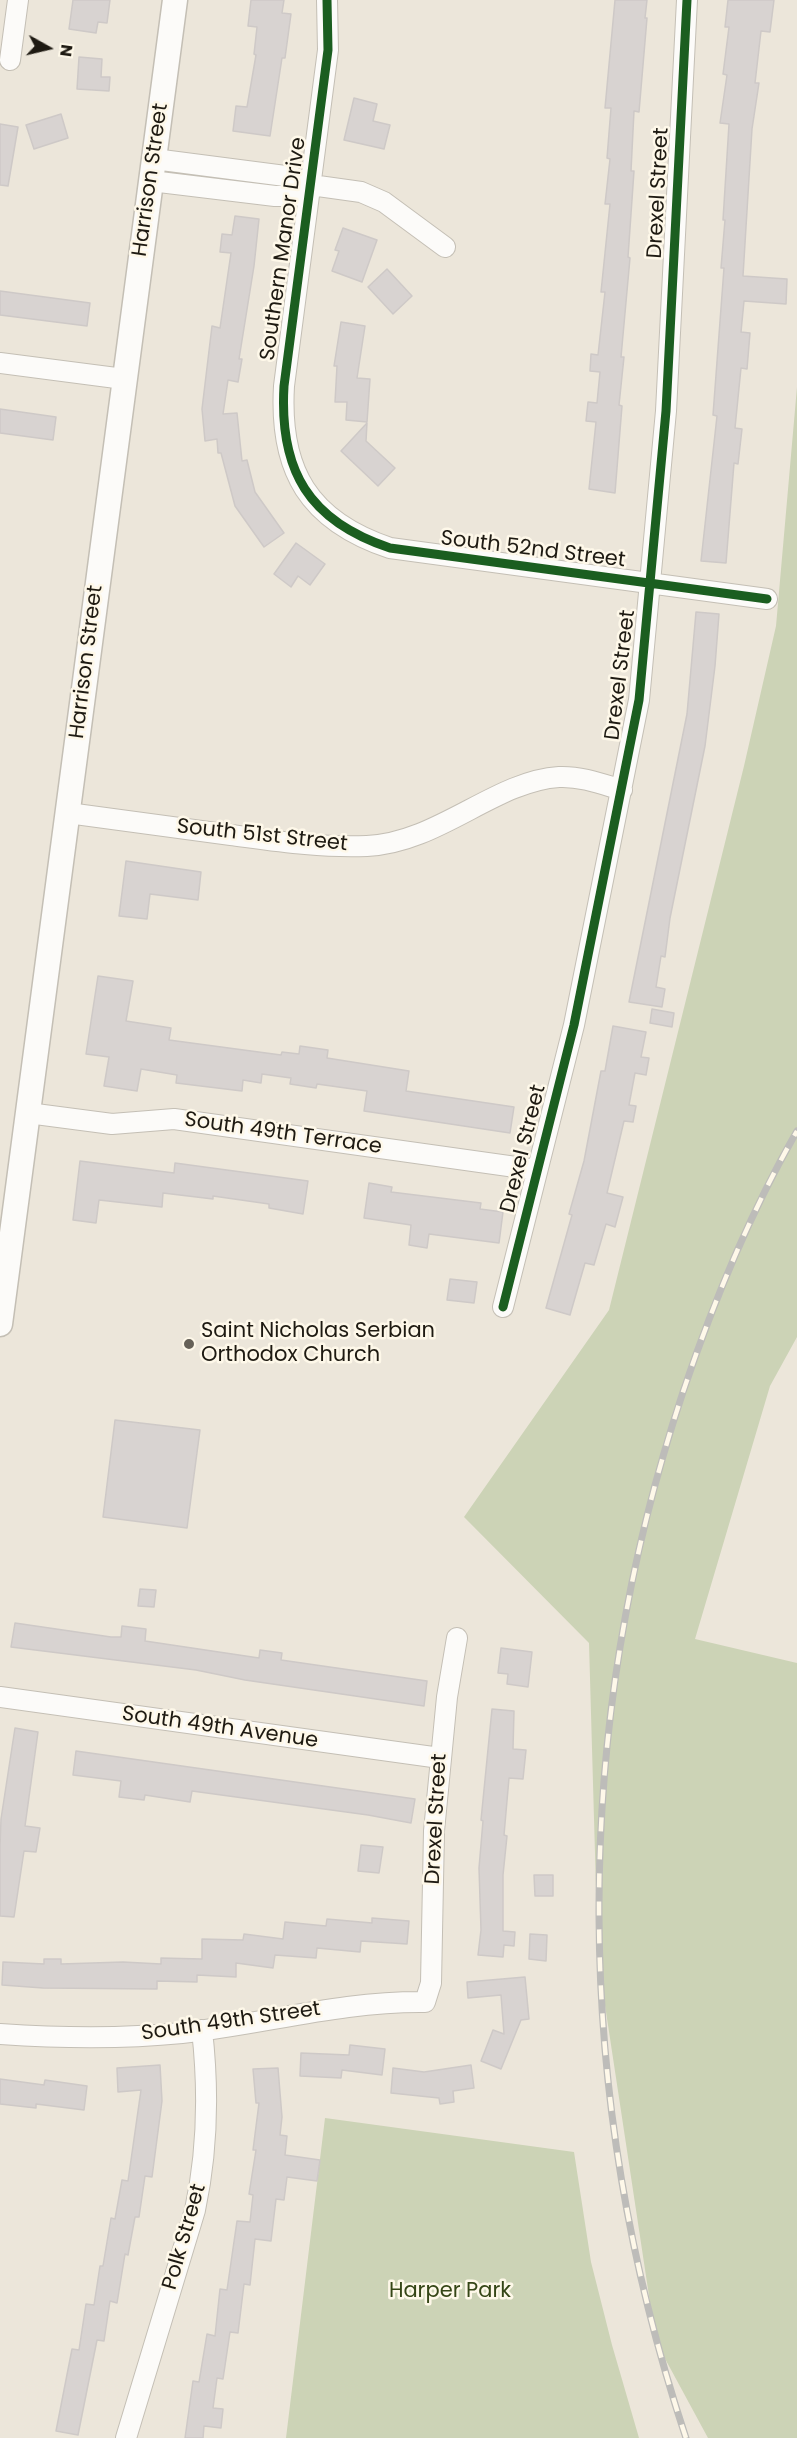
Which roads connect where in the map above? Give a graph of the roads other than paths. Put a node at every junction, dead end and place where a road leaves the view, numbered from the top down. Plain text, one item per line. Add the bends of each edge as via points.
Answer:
1 (18, 0) edge
2 (175, 0) edge
3 (327, 0) edge
4 (687, 0) edge
5 (10, 60) dead end
6 (152, 170) junction
7 (311, 185) junction
8 (445, 247) dead end
9 (0, 363) edge
10 (124, 379) junction
11 (310, 497) joint
12 (650, 584) junction
13 (767, 599) dead end
14 (622, 790) junction
15 (68, 813) junction
16 (28, 1113) junction
17 (537, 1170) junction
18 (8, 1204) edge
19 (503, 1307) dead end
20 (0, 1323) edge
21 (458, 1638) dead end
22 (0, 1697) edge
23 (440, 1758) junction
24 (426, 2002) joint
25 (202, 2030) junction
26 (0, 2034) edge
27 (126, 2438) edge

1 - 5 street
2 - 6 main road, Harrison Street
3 - 7 street, Southern Manor Drive via 328,50
4 - 12 street, Drexel Street via 666,411
6 - 7 street via 275,196 294,196
6 - 10 main road, Harrison Street
7 - 8 street via 361,192 384,202
7 - 11 street, Southern Manor Drive via 282,409 290,463
9 - 10 street
10 - 15 main road, Harrison Street
11 - 12 street, South 52nd Street via 347,530 390,549
12 - 13 street, South 52nd Street
12 - 14 street, Drexel Street via 639,700
14 - 15 street, South 51st Street via 579,778 542,780 420,834 369,846 316,846
14 - 17 street, Drexel Street via 574,1025
15 - 16 main road, Harrison Street
16 - 17 street, South 49th Terrace via 112,1124 174,1119
16 - 18 main road, Harrison Street
17 - 19 street, Drexel Street
18 - 20 main road, Harrison Street
21 - 23 street, Drexel Street
22 - 23 street, South 49th Avenue
23 - 24 street, Drexel Street via 434,1831 431,1983
24 - 25 street, South 49th Street via 333,2007
25 - 26 street, South 49th Street via 108,2037
25 - 27 street, Polk Street via 208,2108 202,2177

